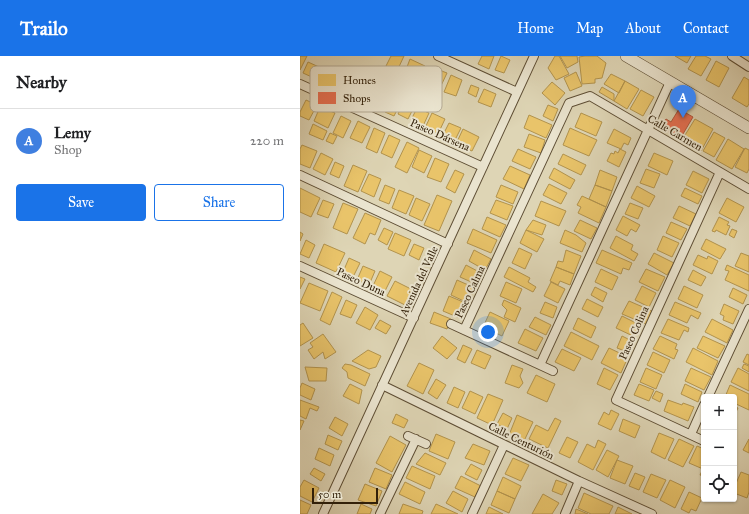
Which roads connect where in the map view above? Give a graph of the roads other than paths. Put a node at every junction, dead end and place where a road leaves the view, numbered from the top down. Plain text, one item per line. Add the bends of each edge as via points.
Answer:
1 (438, 56) edge
2 (534, 56) edge
3 (626, 56) edge
4 (732, 56) edge
5 (749, 67) edge
6 (670, 82) junction
7 (300, 84) edge
8 (310, 89) edge
9 (517, 92) junction
10 (590, 96) joint
11 (362, 112) edge
12 (749, 128) edge
13 (648, 129) junction
14 (483, 167) junction
15 (720, 172) junction
16 (300, 175) edge
17 (749, 189) edge
18 (448, 244) junction
19 (300, 266) edge
20 (749, 308) edge
21 (414, 318) junction
22 (451, 324) dead end
23 (464, 330) junction
24 (540, 365) junction
25 (553, 371) dead end
26 (382, 385) junction
27 (709, 394) edge
28 (701, 411) edge
29 (690, 434) junction
30 (701, 440) edge
31 (426, 444) dead end
32 (504, 445) junction
33 (580, 481) junction
34 (323, 514) edge
35 (380, 514) edge
36 (472, 514) edge
37 (565, 514) edge
38 (652, 514) edge

1 - 9 street
2 - 9 street, Avenida del Valle
3 - 6 street
4 - 5 street
6 - 12 street
6 - 13 street
7 - 8 street, Paseo Dársena
9 - 14 street, Avenida del Valle
10 - 13 street, Calle Carmen
10 - 23 street, Paseo Calma via 569,102
11 - 14 street, Paseo Dársena
13 - 15 street, Calle Carmen
13 - 24 street
14 - 18 street, Avenida del Valle
15 - 17 street, Calle Carmen
15 - 29 street, Paseo Colina via 616,400
16 - 18 street
18 - 21 street, Avenida del Valle
19 - 21 street, Paseo Duna
20 - 27 street
21 - 26 street, Avenida del Valle
22 - 23 street
23 - 24 street, Paseo Calma
24 - 25 street, Paseo Calma
26 - 32 street, Calle Centurión
26 - 34 street, Avenida del Valle
28 - 29 street
29 - 30 street
31 - 35 street via 412,438
32 - 33 street, Calle Centurión
32 - 36 street
33 - 37 street
33 - 38 street, Calle Centurión

